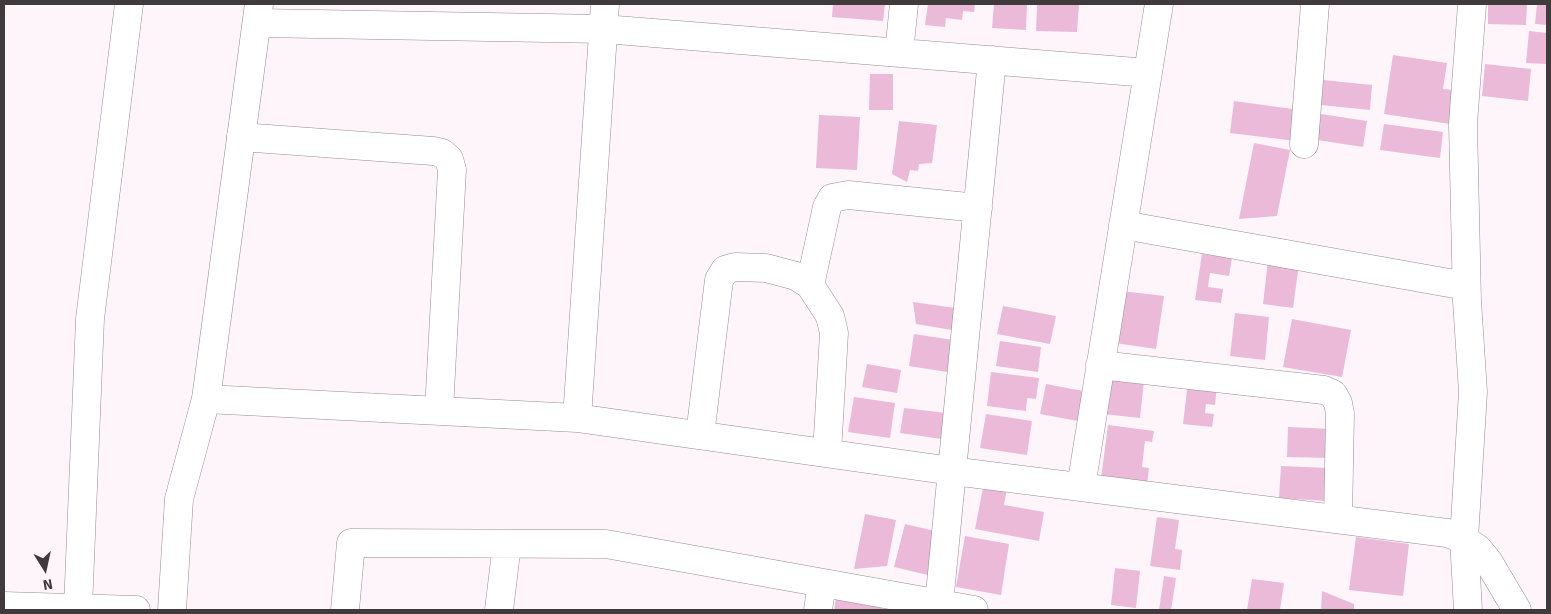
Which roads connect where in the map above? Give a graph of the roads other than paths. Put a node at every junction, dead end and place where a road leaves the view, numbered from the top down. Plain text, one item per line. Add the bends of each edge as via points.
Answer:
1 (129, 4) edge
2 (904, 4) edge
3 (1159, 4) edge
4 (1315, 4) edge
5 (1472, 4) edge
6 (259, 13) edge
7 (604, 16) edge
8 (899, 53) junction
9 (992, 60) junction
10 (1148, 73) junction
11 (241, 137) junction
12 (1304, 144) dead end
13 (978, 208) junction
14 (1123, 225) junction
15 (810, 285) junction
16 (1466, 286) junction
17 (1100, 365) junction
18 (206, 399) junction
19 (440, 410) junction
20 (577, 418) junction
21 (700, 435) junction
22 (827, 453) junction
23 (952, 471) junction
24 (1081, 487) junction
25 (1338, 519) junction
26 (1464, 539) junction
27 (507, 544) junction
28 (822, 583) junction
29 (939, 604) junction
30 (4, 606) edge
31 (78, 608) junction
32 (136, 610) edge
33 (172, 610) edge
34 (345, 610) edge
35 (499, 610) edge
36 (818, 610) edge
37 (974, 610) edge
38 (1468, 610) edge
39 (1518, 610) edge

1 - 31 street via 90,319
2 - 8 street
3 - 10 street
4 - 12 street
5 - 16 street via 1463,124
6 - 7 street
6 - 11 street
7 - 8 street
7 - 20 street
8 - 9 street
9 - 10 street
9 - 13 street
10 - 14 street
11 - 18 street
11 - 19 street via 433,151 449,159 452,170
13 - 15 street via 848,195 832,198 827,207
13 - 23 street
14 - 16 street
14 - 17 street
15 - 21 street via 782,271 735,267 725,270 716,290
15 - 22 street via 830,316 834,332
16 - 26 street via 1473,392
17 - 24 street
17 - 25 street via 1324,390 1333,394 1340,414
18 - 19 street
18 - 33 street via 179,499
19 - 20 street
20 - 21 street
21 - 22 street
22 - 23 street
23 - 24 street
23 - 29 street
24 - 25 street
25 - 26 street via 1446,533
26 - 38 street
26 - 39 street via 1488,561
27 - 28 street via 606,544
27 - 34 street via 351,543
27 - 35 street
28 - 29 street
28 - 36 street
29 - 37 street
30 - 31 street
31 - 32 street

